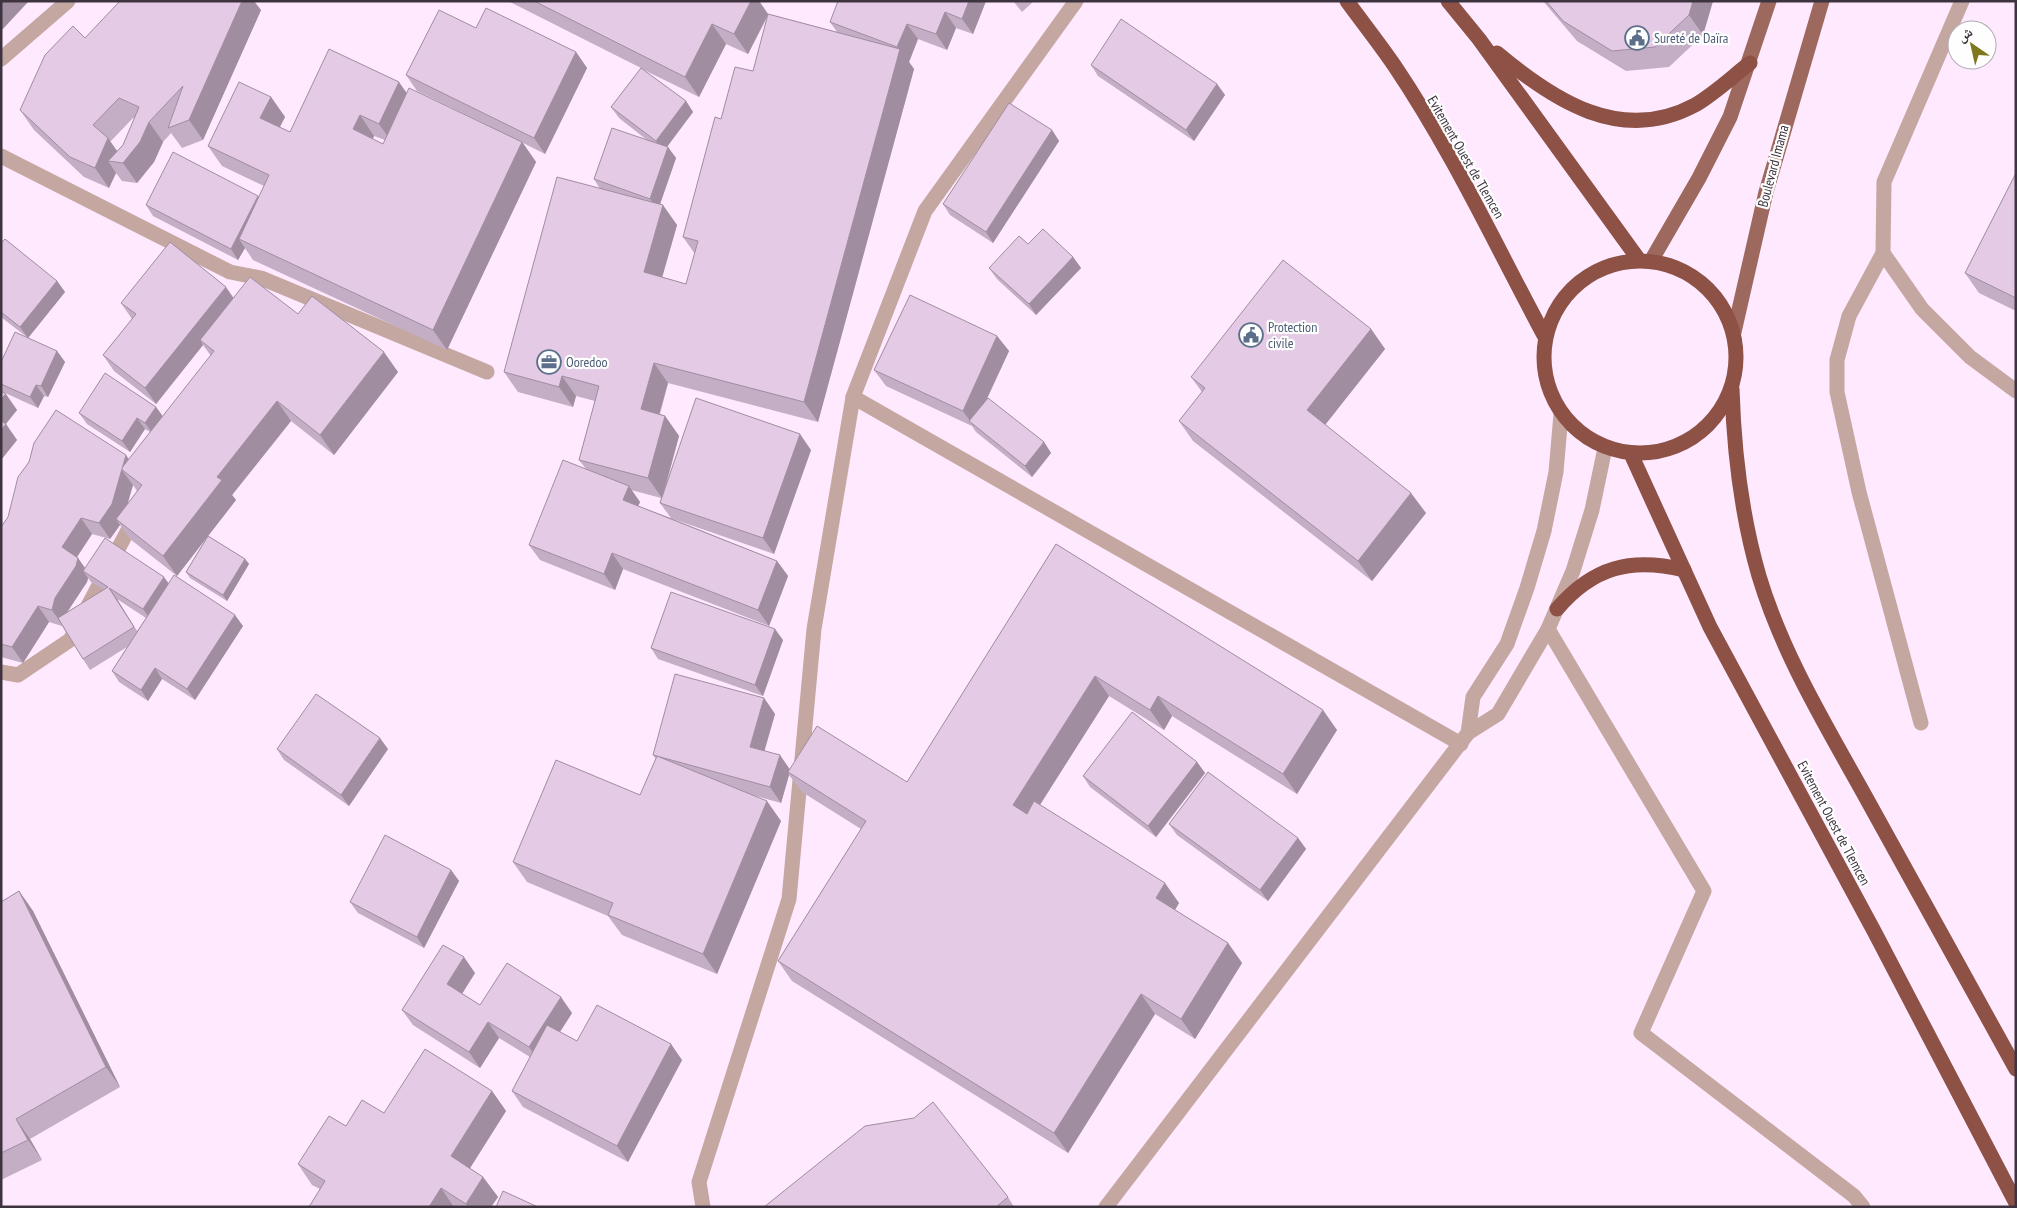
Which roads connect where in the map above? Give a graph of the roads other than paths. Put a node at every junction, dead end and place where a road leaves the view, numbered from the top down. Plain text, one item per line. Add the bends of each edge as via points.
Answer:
1 (68, 1) edge
2 (1076, 1) edge
3 (1347, 1) edge
4 (1448, 1) edge
5 (1769, 1) edge
6 (1822, 1) edge
7 (1962, 1) edge
8 (1479, 39) junction
9 (1, 59) edge
10 (1750, 63) junction
11 (1, 156) edge
12 (1883, 253) junction
13 (1645, 261) junction
14 (261, 278) junction
15 (252, 296) edge
16 (1734, 332) junction
17 (1545, 337) junction
18 (488, 372) dead end
19 (1732, 389) junction
20 (2016, 391) edge
21 (853, 398) junction
22 (1561, 414) junction
23 (1606, 448) junction
24 (1632, 454) junction
25 (140, 508) edge
26 (1684, 570) junction
27 (1557, 609) junction
28 (1548, 630) junction
29 (1, 672) edge
30 (1921, 723) dead end
31 (1464, 738) junction
32 (2016, 1069) edge
33 (2016, 1203) edge
34 (703, 1207) edge
35 (1106, 1207) edge
36 (1862, 1207) edge

1 - 9 street
2 - 21 street via 925,210
3 - 17 highway, Evitement Ouest de Tlemcen via 1394,66 1434,132 1488,226
4 - 8 highway
5 - 10 main road
6 - 16 main road, Boulevard Imama via 1770,174
7 - 12 street via 1884,182
8 - 10 highway via 1525,76 1558,96 1590,113 1617,120 1670,116 1696,104
8 - 13 highway
10 - 13 main road via 1730,117 1699,178
11 - 14 street via 230,272
12 - 20 street via 1922,309 1970,357
12 - 30 street via 1849,316 1837,360 1837,392
13 - 16 highway via 1679,268 1704,284 1723,306
13 - 17 highway via 1613,264 1589,275 1569,292 1554,313
14 - 15 street
14 - 18 street
16 - 19 highway via 1737,361
17 - 22 highway via 1544,364 1549,390
19 - 24 highway via 1710,425 1673,448
19 - 32 highway via 1734,452 1744,515 1760,577 1782,636 1841,751
21 - 31 street
21 - 34 street via 814,629 789,899 699,1182
22 - 23 highway via 1581,434
22 - 31 street via 1556,472 1536,559 1506,644 1473,697
23 - 24 highway
23 - 27 street via 1592,510
24 - 26 highway, Evitement Ouest de Tlemcen
25 - 29 street via 70,640 18,675
26 - 27 highway via 1661,564 1614,568 1579,586
26 - 33 highway, Evitement Ouest de Tlemcen via 1710,627
27 - 28 street
28 - 31 street via 1498,714
28 - 36 street via 1704,891 1641,1033 1854,1196
31 - 35 street

